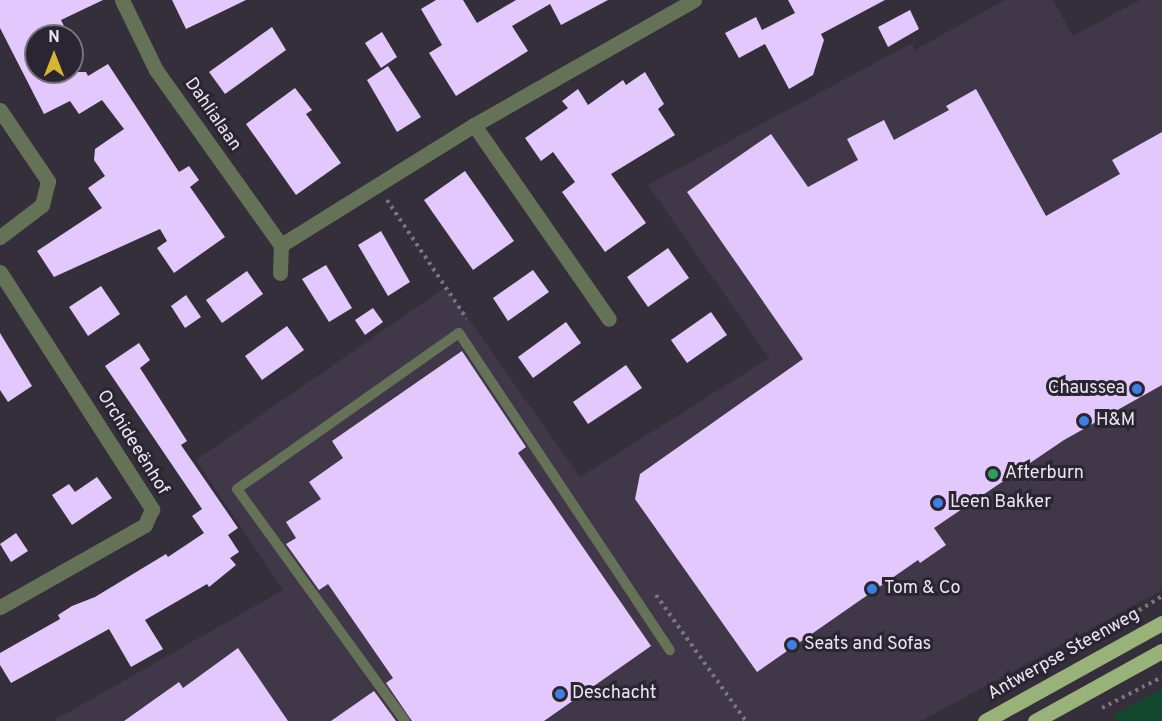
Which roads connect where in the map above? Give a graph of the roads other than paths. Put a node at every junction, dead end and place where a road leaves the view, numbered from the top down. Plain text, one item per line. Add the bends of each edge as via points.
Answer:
1 (122, 0) edge
2 (694, 0) edge
3 (0, 110) edge
4 (474, 125) junction
5 (0, 237) edge
6 (281, 245) junction
7 (0, 273) edge
8 (280, 273) dead end
9 (609, 320) dead end
10 (0, 607) edge
11 (1162, 623) edge
12 (670, 650) dead end
13 (1162, 651) edge
14 (405, 721) edge
15 (985, 721) edge
16 (1035, 721) edge

1 - 6 street, Dahlialaan via 156,70
2 - 4 street
3 - 5 street via 48,181 42,205
4 - 6 street
4 - 9 street
6 - 8 street
7 - 10 street, Orchideeënhof via 152,509 145,525
11 - 15 main road, Antwerpse Steenweg
12 - 14 lane via 459,333 237,489
13 - 16 main road

